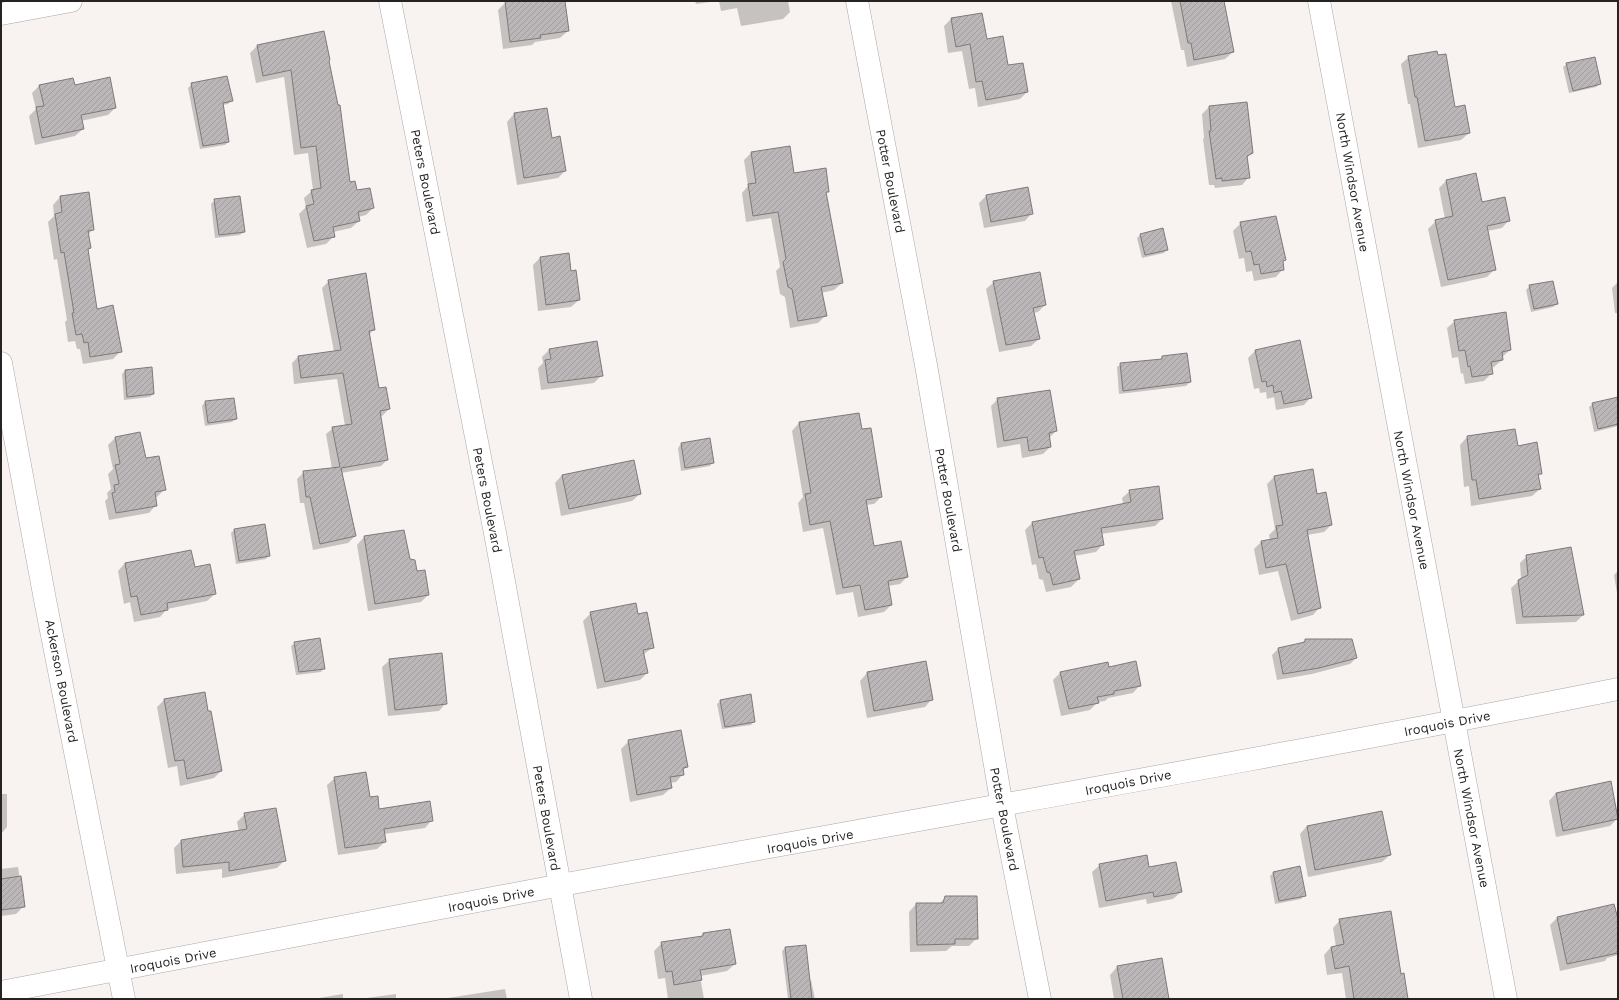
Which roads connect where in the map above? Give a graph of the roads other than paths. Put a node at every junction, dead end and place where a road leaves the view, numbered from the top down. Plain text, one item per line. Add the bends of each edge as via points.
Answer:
1 (71, 1) edge
2 (390, 1) edge
3 (856, 1) edge
4 (1319, 1) edge
5 (1, 14) edge
6 (1, 362) edge
7 (1618, 689) edge
8 (1454, 722) junction
9 (1002, 806) junction
10 (559, 886) junction
11 (119, 970) junction
12 (1, 992) edge
13 (124, 999) edge
14 (581, 999) edge
15 (1040, 999) edge
16 (1506, 999) edge

1 - 5 street
2 - 10 street, Peters Boulevard via 495,533
3 - 9 street, Potter Boulevard via 926,365
4 - 8 street, North Windsor Avenue
6 - 11 street, Ackerson Boulevard via 46,605
7 - 8 street, Iroquois Drive
8 - 9 street, Iroquois Drive
8 - 16 street, North Windsor Avenue
9 - 10 street, Iroquois Drive
9 - 15 street, Potter Boulevard
10 - 11 street, Iroquois Drive
10 - 14 street, Peters Boulevard
11 - 12 street, Iroquois Drive
11 - 13 street, Ackerson Boulevard

